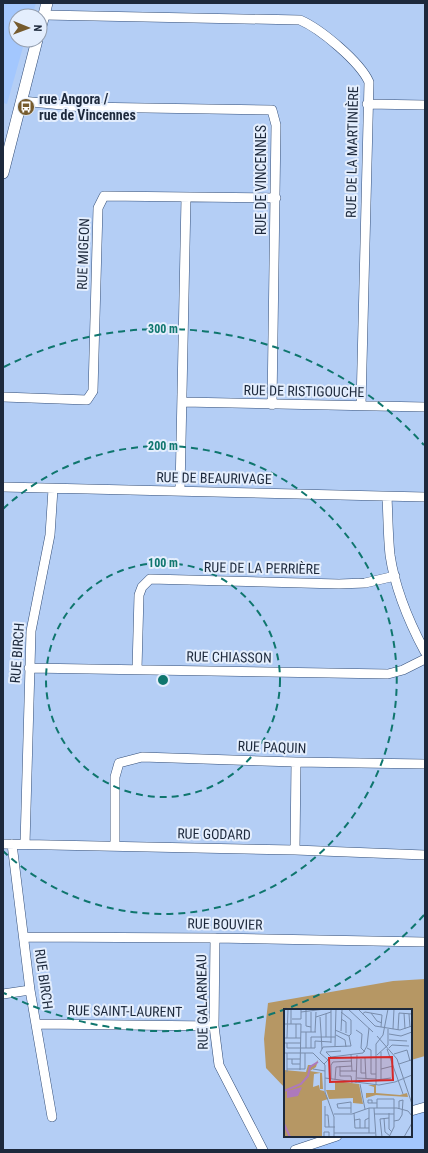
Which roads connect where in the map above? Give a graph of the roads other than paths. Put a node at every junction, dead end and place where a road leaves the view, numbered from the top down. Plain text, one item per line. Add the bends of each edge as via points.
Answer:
1 (48, 15) edge
2 (36, 48) edge
3 (22, 101) junction
4 (367, 104) junction
5 (425, 105) edge
6 (3, 173) edge
7 (186, 198) junction
8 (276, 198) junction
9 (3, 397) edge
10 (183, 402) junction
11 (272, 405) junction
12 (361, 405) junction
13 (425, 407) edge
14 (3, 487) edge
15 (53, 489) junction
16 (180, 491) junction
17 (387, 497) junction
18 (425, 497) edge
19 (395, 576) junction
20 (425, 652) edge
21 (425, 658) edge
22 (29, 668) junction
23 (137, 669) junction
24 (296, 762) junction
25 (425, 764) edge
26 (7, 844) edge
27 (25, 844) junction
28 (115, 846) junction
29 (295, 850) junction
30 (425, 854) edge
31 (24, 937) junction
32 (215, 938) junction
33 (425, 942) edge
34 (30, 990) junction
35 (3, 994) edge
36 (37, 1024) junction
37 (214, 1026) junction
38 (425, 1107) edge
39 (412, 1112) edge
40 (52, 1117) dead end
41 (334, 1137) edge
42 (263, 1150) edge
43 (295, 1150) edge

1 - 4 street, RUE DE LA MARTINIÈRE via 300,20 316,27 364,72 369,82
2 - 3 street
3 - 6 street
3 - 8 street, RUE DE VINCENNES via 82,107 272,110 276,125
4 - 5 street
4 - 12 street, RUE DE LA MARTINIÈRE
7 - 8 street, RUE MIGEON
7 - 9 street, RUE MIGEON via 104,196 98,208 93,391 87,400
7 - 10 street
8 - 11 street, RUE DE VINCENNES
10 - 11 street, RUE DE RISTIGOUCHE
10 - 16 street
11 - 12 street, RUE DE RISTIGOUCHE
12 - 13 street, RUE DE RISTIGOUCHE
14 - 15 street, RUE DE BEAURIVAGE
15 - 16 street, RUE DE BEAURIVAGE
15 - 22 street, RUE BIRCH via 50,535 31,631
16 - 17 street, RUE DE BEAURIVAGE
17 - 18 street, RUE DE BEAURIVAGE
17 - 19 street via 390,555
19 - 20 street via 409,621
19 - 23 street, RUE DE LA PERRIÈRE via 365,583 339,584 150,579 142,587 139,595
21 - 23 street, RUE CHIASSON via 388,674
22 - 23 street, RUE CHIASSON
22 - 27 street, RUE BIRCH
24 - 25 street, RUE PAQUIN
24 - 28 street, RUE PAQUIN via 142,757 119,763 115,777
24 - 29 street
26 - 27 street, RUE GODARD
26 - 31 street, RUE BIRCH
27 - 28 street, RUE GODARD
28 - 29 street, RUE GODARD
29 - 30 street, RUE GODARD
31 - 32 street, RUE BOUVIER
31 - 34 street, RUE BIRCH
32 - 33 street, RUE BOUVIER
32 - 37 street, RUE GALARNEAU
34 - 35 street
34 - 36 street, RUE BIRCH
36 - 37 street, RUE SAINT-LAURENT
36 - 40 street, RUE BIRCH
37 - 42 street, RUE GALARNEAU via 219,1065
38 - 39 street
41 - 43 street

